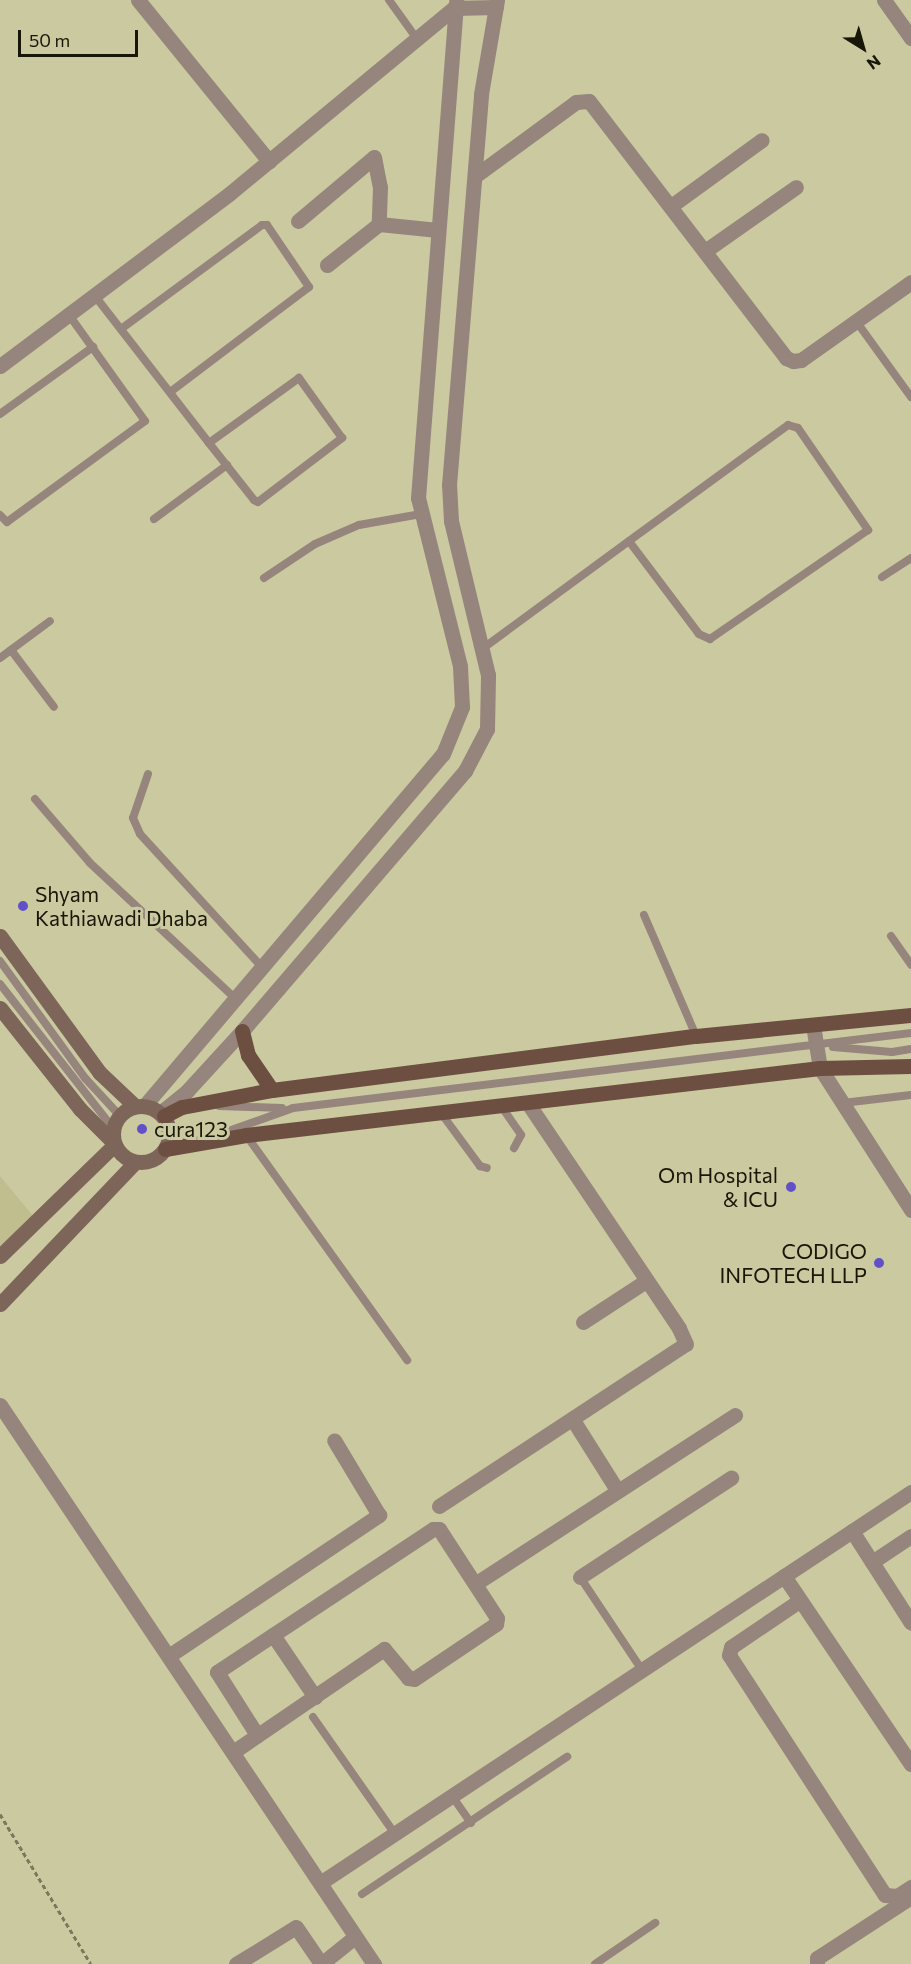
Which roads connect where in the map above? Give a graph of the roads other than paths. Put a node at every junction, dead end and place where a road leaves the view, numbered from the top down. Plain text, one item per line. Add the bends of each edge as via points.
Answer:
1 (138, 0) edge
2 (389, 0) edge
3 (884, 0) edge
4 (455, 4) edge
5 (497, 4) edge
6 (911, 38) edge
7 (417, 39) junction
8 (762, 140) dead end
9 (269, 161) junction
10 (475, 176) junction
11 (796, 187) dead end
12 (671, 206) junction
13 (298, 221) dead end
14 (379, 225) junction
15 (438, 230) junction
16 (705, 251) junction
17 (327, 265) dead end
18 (911, 282) edge
19 (95, 296) junction
20 (69, 315) junction
21 (856, 321) junction
22 (121, 329) junction
23 (93, 347) junction
24 (0, 366) edge
25 (170, 392) junction
26 (911, 397) edge
27 (0, 414) edge
28 (209, 443) junction
29 (227, 465) junction
30 (421, 514) junction
31 (0, 515) edge
32 (154, 519) dead end
33 (629, 541) junction
34 (911, 558) edge
35 (882, 577) dead end
36 (264, 578) dead end
37 (50, 621) dead end
38 (482, 649) junction
39 (11, 650) junction
40 (0, 658) edge
41 (54, 707) dead end
42 (148, 774) dead end
43 (35, 799) dead end
44 (644, 915) dead end
45 (290, 935) junction
46 (0, 936) edge
47 (891, 936) dead end
48 (310, 952) junction
49 (0, 961) edge
50 (911, 964) edge
51 (262, 968) junction
52 (0, 984) edge
53 (236, 999) junction
54 (0, 1008) edge
55 (911, 1016) edge
56 (813, 1025) junction
57 (242, 1031) junction
58 (911, 1033) edge
59 (696, 1036) junction
60 (816, 1046) junction
61 (911, 1049) edge
62 (911, 1066) edge
63 (820, 1068) junction
64 (272, 1090) junction
65 (911, 1095) edge
66 (528, 1103) junction
67 (842, 1103) junction
68 (140, 1105) junction
69 (193, 1105) junction
70 (501, 1106) junction
71 (293, 1108) junction
72 (441, 1113) junction
73 (162, 1114) junction
74 (115, 1133) junction
75 (246, 1135) junction
76 (205, 1141) junction
77 (514, 1148) dead end
78 (165, 1149) junction
79 (135, 1162) junction
80 (487, 1168) dead end
81 (911, 1210) edge
82 (0, 1256) edge
83 (646, 1281) junction
84 (0, 1304) edge
85 (583, 1322) dead end
86 (407, 1360) dead end
87 (0, 1405) edge
88 (735, 1414) dead end
89 (573, 1420) junction
90 (334, 1440) dead end
91 (731, 1478) dead end
92 (617, 1490) junction
93 (911, 1492) edge
94 (439, 1506) dead end
95 (852, 1531) junction
96 (911, 1536) edge
97 (872, 1562) junction
98 (784, 1576) junction
99 (580, 1577) joint
100 (481, 1580) dead end
101 (800, 1601) junction
102 (911, 1623) edge
103 (273, 1635) junction
104 (170, 1655) junction
105 (642, 1670) junction
106 (315, 1697) junction
107 (313, 1717) dead end
108 (257, 1736) junction
109 (233, 1752) junction
110 (567, 1757) dead end
111 (911, 1764) edge
112 (452, 1796) junction
113 (471, 1823) junction
114 (395, 1834) junction
115 (320, 1883) junction
116 (911, 1887) edge
117 (362, 1894) dead end
118 (911, 1897) edge
119 (655, 1923) dead end
120 (355, 1937) junction
121 (320, 1963) edge
122 (236, 1964) edge
123 (374, 1964) edge
124 (595, 1964) edge
125 (817, 1964) edge

1 - 9 street
2 - 7 lane
3 - 6 street
4 - 5 street
4 - 7 street
4 - 15 street
5 - 10 street via 487,47
7 - 9 street
8 - 12 street
9 - 19 street
10 - 12 street via 583,99 590,100
10 - 38 street via 449,504
11 - 16 street
12 - 16 street
13 - 14 street via 371,157 376,159 380,187
14 - 15 street
14 - 17 street
15 - 30 street via 418,478
16 - 21 street via 786,358 801,360
18 - 21 street
19 - 20 street
19 - 22 lane
20 - 23 lane
20 - 24 street
21 - 26 lane
22 - 25 lane
22 - 25 lane via 261,225 267,225 309,287
23 - 27 lane
23 - 31 lane via 145,421 7,522
25 - 28 lane
28 - 29 lane
28 - 29 lane via 299,378 341,434 340,442 258,501
29 - 32 lane
30 - 36 lane via 359,525 315,544
30 - 45 street via 460,666 462,707 443,754
33 - 33 lane via 794,424 868,530 710,639 699,634
33 - 38 lane
34 - 35 lane
37 - 39 lane
38 - 48 street via 490,708 479,750
39 - 40 lane
39 - 41 lane
42 - 51 lane via 133,818 141,834
43 - 53 lane via 97,871
44 - 59 lane
45 - 48 street
45 - 51 street
46 - 68 main road via 100,1073
47 - 50 lane
48 - 57 street
49 - 74 lane via 85,1078
51 - 53 street
52 - 74 lane
53 - 68 street
54 - 74 main road via 80,1109
55 - 56 main road
56 - 59 main road
56 - 60 street
57 - 64 main road via 249,1055
57 - 73 street
58 - 60 lane
59 - 64 main road
60 - 61 lane via 892,1052
60 - 63 street
60 - 71 lane
62 - 63 main road
63 - 66 main road
63 - 67 street
64 - 69 main road
65 - 67 lane
66 - 70 main road
66 - 83 street
67 - 81 street
68 - 73 main road
68 - 74 main road
69 - 71 lane
69 - 73 main road
70 - 72 main road
70 - 77 lane via 521,1135
71 - 76 lane via 267,1114
72 - 75 main road
72 - 80 lane via 480,1166
73 - 78 main road via 169,1131
74 - 79 main road via 123,1157
74 - 82 main road
75 - 76 main road
75 - 86 lane
76 - 78 main road
78 - 79 main road via 150,1161
79 - 84 main road
83 - 85 street
83 - 89 street via 686,1344
87 - 104 street
88 - 92 street
89 - 92 street
89 - 94 street
90 - 104 street via 379,1515
91 - 99 street
92 - 100 street
93 - 95 street
95 - 97 street
95 - 98 street
96 - 97 street
97 - 102 street
98 - 101 street
98 - 105 street
99 - 105 lane
101 - 111 street
101 - 116 street via 731,1647 729,1655 885,1894 897,1896
103 - 106 street
103 - 106 street via 436,1528 497,1618 495,1624 414,1679 408,1678 384,1649
103 - 108 street via 216,1673
104 - 109 street
105 - 112 street
106 - 108 street
107 - 114 lane
108 - 109 street
109 - 115 street
110 - 113 lane
112 - 113 lane
112 - 114 street
113 - 117 lane
114 - 115 street
115 - 120 street
118 - 125 street via 817,1958
119 - 124 lane
120 - 121 street
120 - 123 street
121 - 122 street via 296,1927

